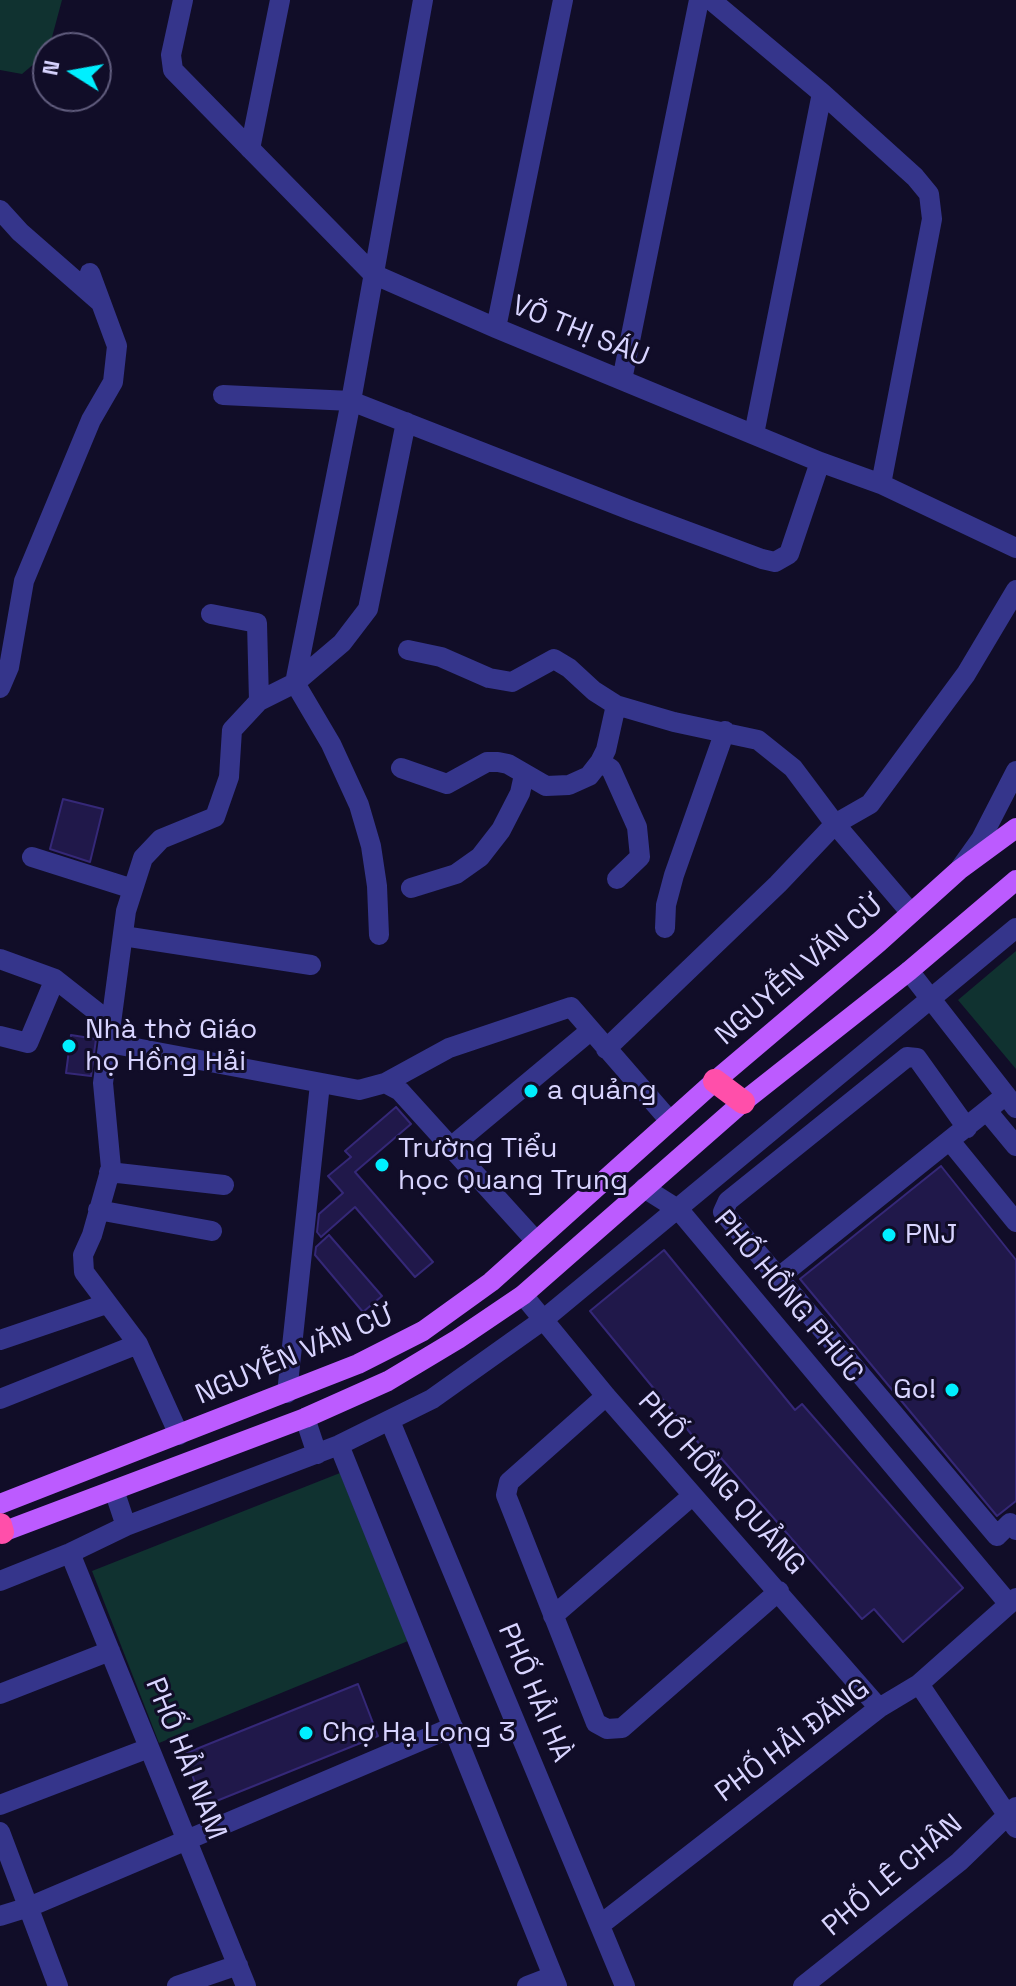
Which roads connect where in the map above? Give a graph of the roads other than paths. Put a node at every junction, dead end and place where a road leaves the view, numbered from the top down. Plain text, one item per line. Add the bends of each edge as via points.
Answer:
1 (183, 0) edge
2 (280, 0) edge
3 (423, 0) edge
4 (563, 0) edge
5 (699, 0) edge
6 (711, 0) edge
7 (822, 93) junction
8 (250, 149) junction
9 (0, 210) edge
10 (90, 273) dead end
11 (373, 274) junction
12 (100, 302) junction
13 (496, 328) junction
14 (622, 380) junction
15 (223, 395) dead end
16 (351, 401) junction
17 (406, 422) junction
18 (754, 434) junction
19 (820, 462) junction
20 (881, 484) junction
21 (1016, 548) edge
22 (1016, 590) edge
23 (211, 614) dead end
24 (408, 650) dead end
25 (295, 683) junction
26 (0, 688) edge
27 (259, 701) junction
28 (616, 705) junction
29 (725, 731) junction
30 (600, 762) junction
31 (401, 768) dead end
32 (1016, 771) edge
33 (524, 775) junction
34 (835, 824) junction
35 (1016, 828) edge
36 (32, 857) dead end
37 (959, 870) junction
38 (617, 879) dead end
39 (1016, 880) edge
40 (411, 888) dead end
41 (133, 889) junction
42 (911, 913) junction
43 (665, 928) dead end
44 (1016, 928) edge
45 (379, 935) dead end
46 (123, 936) junction
47 (0, 959) edge
48 (311, 965) dead end
49 (909, 971) junction
50 (55, 979) junction
51 (931, 999) junction
52 (590, 1031) junction
53 (110, 1033) junction
54 (0, 1036) edge
55 (606, 1049) junction
56 (715, 1081) junction
57 (385, 1083) junction
58 (320, 1084) junction
59 (743, 1102) junction
60 (1011, 1102) edge
61 (987, 1111) junction
62 (670, 1121) junction
63 (967, 1128) junction
64 (950, 1141) junction
65 (1016, 1146) edge
66 (451, 1147) junction
67 (109, 1172) junction
68 (711, 1180) junction
69 (224, 1185) dead end
70 (644, 1188) junction
71 (728, 1201) junction
72 (98, 1210) junction
73 (679, 1210) junction
74 (1016, 1222) edge
75 (212, 1231) dead end
76 (535, 1240) junction
77 (779, 1277) junction
78 (523, 1295) junction
79 (106, 1304) junction
80 (543, 1320) junction
81 (0, 1340) edge
82 (138, 1344) junction
83 (287, 1393) junction
84 (606, 1396) junction
85 (0, 1399) edge
86 (305, 1418) junction
87 (390, 1421) junction
88 (179, 1435) junction
89 (339, 1445) junction
90 (317, 1454) junction
91 (114, 1490) junction
92 (692, 1496) junction
93 (0, 1504) edge
94 (126, 1526) junction
95 (1, 1530) edge
96 (1016, 1530) edge
97 (70, 1553) junction
98 (0, 1581) edge
99 (779, 1591) junction
100 (1013, 1601) edge
101 (553, 1616) junction
102 (110, 1651) junction
103 (919, 1684) junction
104 (0, 1694) edge
105 (879, 1708) junction
106 (453, 1727) junction
107 (149, 1748) junction
108 (0, 1805) edge
109 (1013, 1817) edge
110 (0, 1832) edge
111 (188, 1840) junction
112 (29, 1907) junction
113 (0, 1916) edge
114 (600, 1925) junction
115 (238, 1965) junction
116 (555, 1981) edge
117 (58, 1986) edge
118 (177, 1986) edge
119 (246, 1986) edge
120 (527, 1986) edge
121 (625, 1986) edge
122 (803, 1986) edge

1 - 8 street, VÕ THỊ SÁU via 171,55 173,70
2 - 8 street
3 - 11 street
4 - 13 street
5 - 14 street
6 - 7 street
7 - 18 street
7 - 20 street via 929,194 932,219
8 - 11 street, VÕ THỊ SÁU
9 - 12 street
10 - 12 street
11 - 13 street, VÕ THỊ SÁU
11 - 16 street
12 - 26 street via 117,346 113,382 91,420 24,581 9,667
13 - 14 street, VÕ THỊ SÁU
14 - 18 street, VÕ THỊ SÁU
15 - 16 street
16 - 17 street
16 - 25 street
17 - 19 street via 775,562 789,554
17 - 25 street via 368,609 342,643
18 - 19 street, VÕ THỊ SÁU
19 - 20 street, VÕ THỊ SÁU
20 - 21 street, VÕ THỊ SÁU
22 - 34 street via 966,674 870,804
23 - 27 street via 257,623
24 - 28 street via 512,682 554,659
25 - 27 street
25 - 45 street via 359,805 371,846
27 - 41 street via 232,730 229,777 215,817 161,839 143,858
28 - 29 street
28 - 30 street
29 - 34 street via 758,740 793,768
29 - 43 street via 674,875
30 - 33 street via 589,776 569,785 546,786
30 - 38 street via 611,769 637,827 640,857
31 - 33 street via 447,784 487,762 508,764
32 - 37 street
33 - 40 street via 501,830 480,857 456,874
34 - 42 street
34 - 55 street
35 - 37 main road, NGUYỄN VĂN CỪ
36 - 41 street
37 - 42 main road, NGUYỄN VĂN CỪ
39 - 49 main road, NGUYỄN VĂN CỪ
41 - 46 street
42 - 56 main road, NGUYỄN VĂN CỪ
44 - 51 street
46 - 48 street
46 - 53 street
47 - 50 street
49 - 51 street
49 - 59 main road, NGUYỄN VĂN CỪ
50 - 53 street
50 - 54 street via 28,1043
51 - 60 street
51 - 68 street
52 - 55 street
52 - 57 street via 571,1007 449,1048
52 - 66 street
53 - 58 street
53 - 67 street via 103,1083
55 - 62 street
56 - 59 highway
56 - 62 main road, NGUYỄN VĂN CỪ
57 - 58 street via 359,1090
57 - 66 street via 400,1091
58 - 83 street
59 - 70 main road, NGUYỄN VĂN CỪ
60 - 61 street
61 - 63 street
61 - 65 street
62 - 76 main road, NGUYỄN VĂN CỪ
63 - 64 street
63 - 71 street via 917,1058 907,1057
64 - 74 street
64 - 77 street
66 - 76 street
67 - 69 street
67 - 72 street
68 - 71 street
68 - 73 street
70 - 73 street, PHỐ HỒNG PHÚC
70 - 78 main road, NGUYỄN VĂN CỪ
71 - 77 street via 723,1212
72 - 75 street
72 - 79 street via 83,1255 84,1272
73 - 80 street
73 - 100 street, PHỐ HỒNG PHÚC
76 - 83 main road, NGUYỄN VĂN CỪ via 491,1282 423,1331
77 - 96 street via 997,1536 1010,1523
78 - 80 street, PHỐ HỒNG QUẢNG
78 - 86 main road, NGUYỄN VĂN CỪ via 388,1381
79 - 81 street
79 - 82 street
80 - 84 street, PHỐ HỒNG QUẢNG
80 - 87 street via 432,1399
82 - 85 street
82 - 88 street
83 - 88 main road, NGUYỄN VĂN CỪ
84 - 92 street, PHỐ HỒNG QUẢNG
84 - 101 street via 506,1488
86 - 90 street
86 - 91 main road, NGUYỄN VĂN CỪ
87 - 89 street
87 - 114 street, PHỐ HẢI HÀ
88 - 93 main road, NGUYỄN VĂN CỪ
89 - 90 street
89 - 106 street
90 - 94 street
91 - 94 street
91 - 95 main road, NGUYỄN VĂN CỪ
92 - 99 street, PHỐ HỒNG QUẢNG
92 - 101 street
94 - 97 street
97 - 98 street
97 - 102 street, PHỐ HẢI NAM
99 - 101 street via 622,1728 614,1729 596,1723
99 - 105 street, PHỐ HỒNG QUẢNG
100 - 103 street, PHỐ HẢI ĐĂNG
102 - 104 street
102 - 107 street, PHỐ HẢI NAM
103 - 105 street, PHỐ HẢI ĐĂNG
103 - 109 street
105 - 114 street, PHỐ HẢI ĐĂNG
106 - 111 street
106 - 116 street
107 - 108 street
107 - 111 street, PHỐ HẢI NAM
109 - 122 street, PHỐ LÊ CHÂN
110 - 112 street
111 - 112 street
111 - 115 street, PHỐ HẢI NAM
112 - 113 street
112 - 117 street
114 - 121 street, PHỐ HẢI HÀ
115 - 118 street
115 - 119 street, PHỐ HẢI NAM
116 - 120 street

